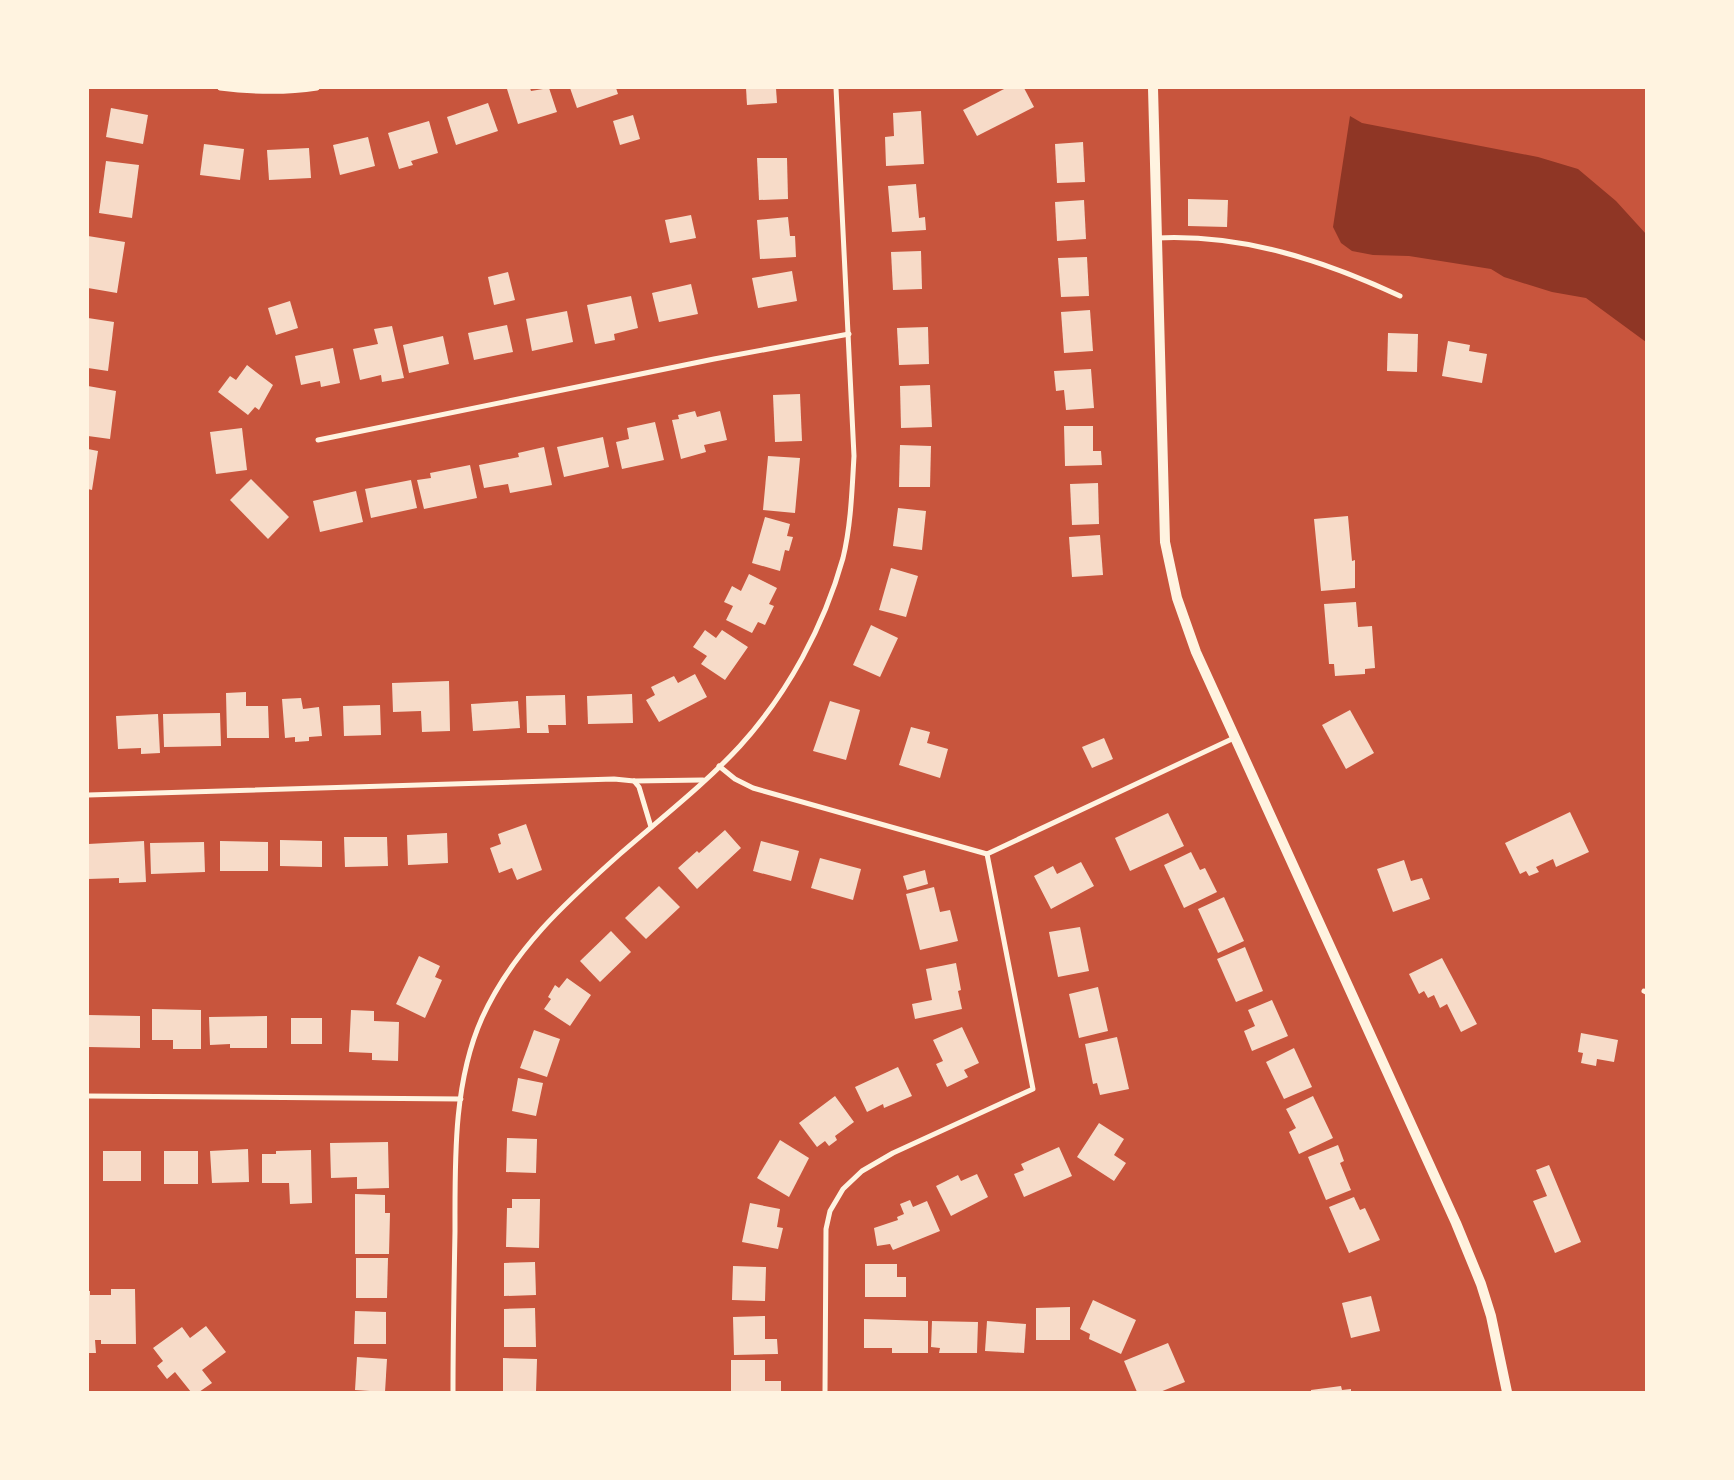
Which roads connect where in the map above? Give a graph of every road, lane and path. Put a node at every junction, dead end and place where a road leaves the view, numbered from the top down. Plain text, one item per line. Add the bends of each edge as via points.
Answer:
1 (220, 88) edge
2 (317, 88) edge
3 (836, 88) edge
4 (1153, 88) edge
5 (1157, 238) junction
6 (1400, 296) dead end
7 (849, 334) junction
8 (318, 440) dead end
9 (1234, 738) junction
10 (720, 766) junction
11 (703, 780) junction
12 (634, 781) junction
13 (88, 795) edge
14 (651, 827) junction
15 (987, 854) junction
16 (88, 1096) edge
17 (460, 1099) junction
18 (453, 1392) edge
19 (824, 1392) edge
20 (1507, 1392) edge

1 - 2 street via 246,91
3 - 7 street
4 - 5 main road
5 - 6 street via 1248,243 1302,257
5 - 9 main road via 1165,542 1177,598 1196,652
7 - 8 street
7 - 10 street via 854,456 843,557 822,617 792,676 764,716
9 - 15 street
9 - 20 main road via 1456,1223 1491,1316
10 - 11 street
10 - 15 street via 753,788
11 - 12 street
11 - 14 street
12 - 13 street via 614,778
12 - 14 street
14 - 17 street via 568,900 512,964 482,1018
15 - 19 street via 1033,1089 893,1153 862,1171 843,1189 830,1211 826,1229
16 - 17 street
17 - 18 street via 455,1170

